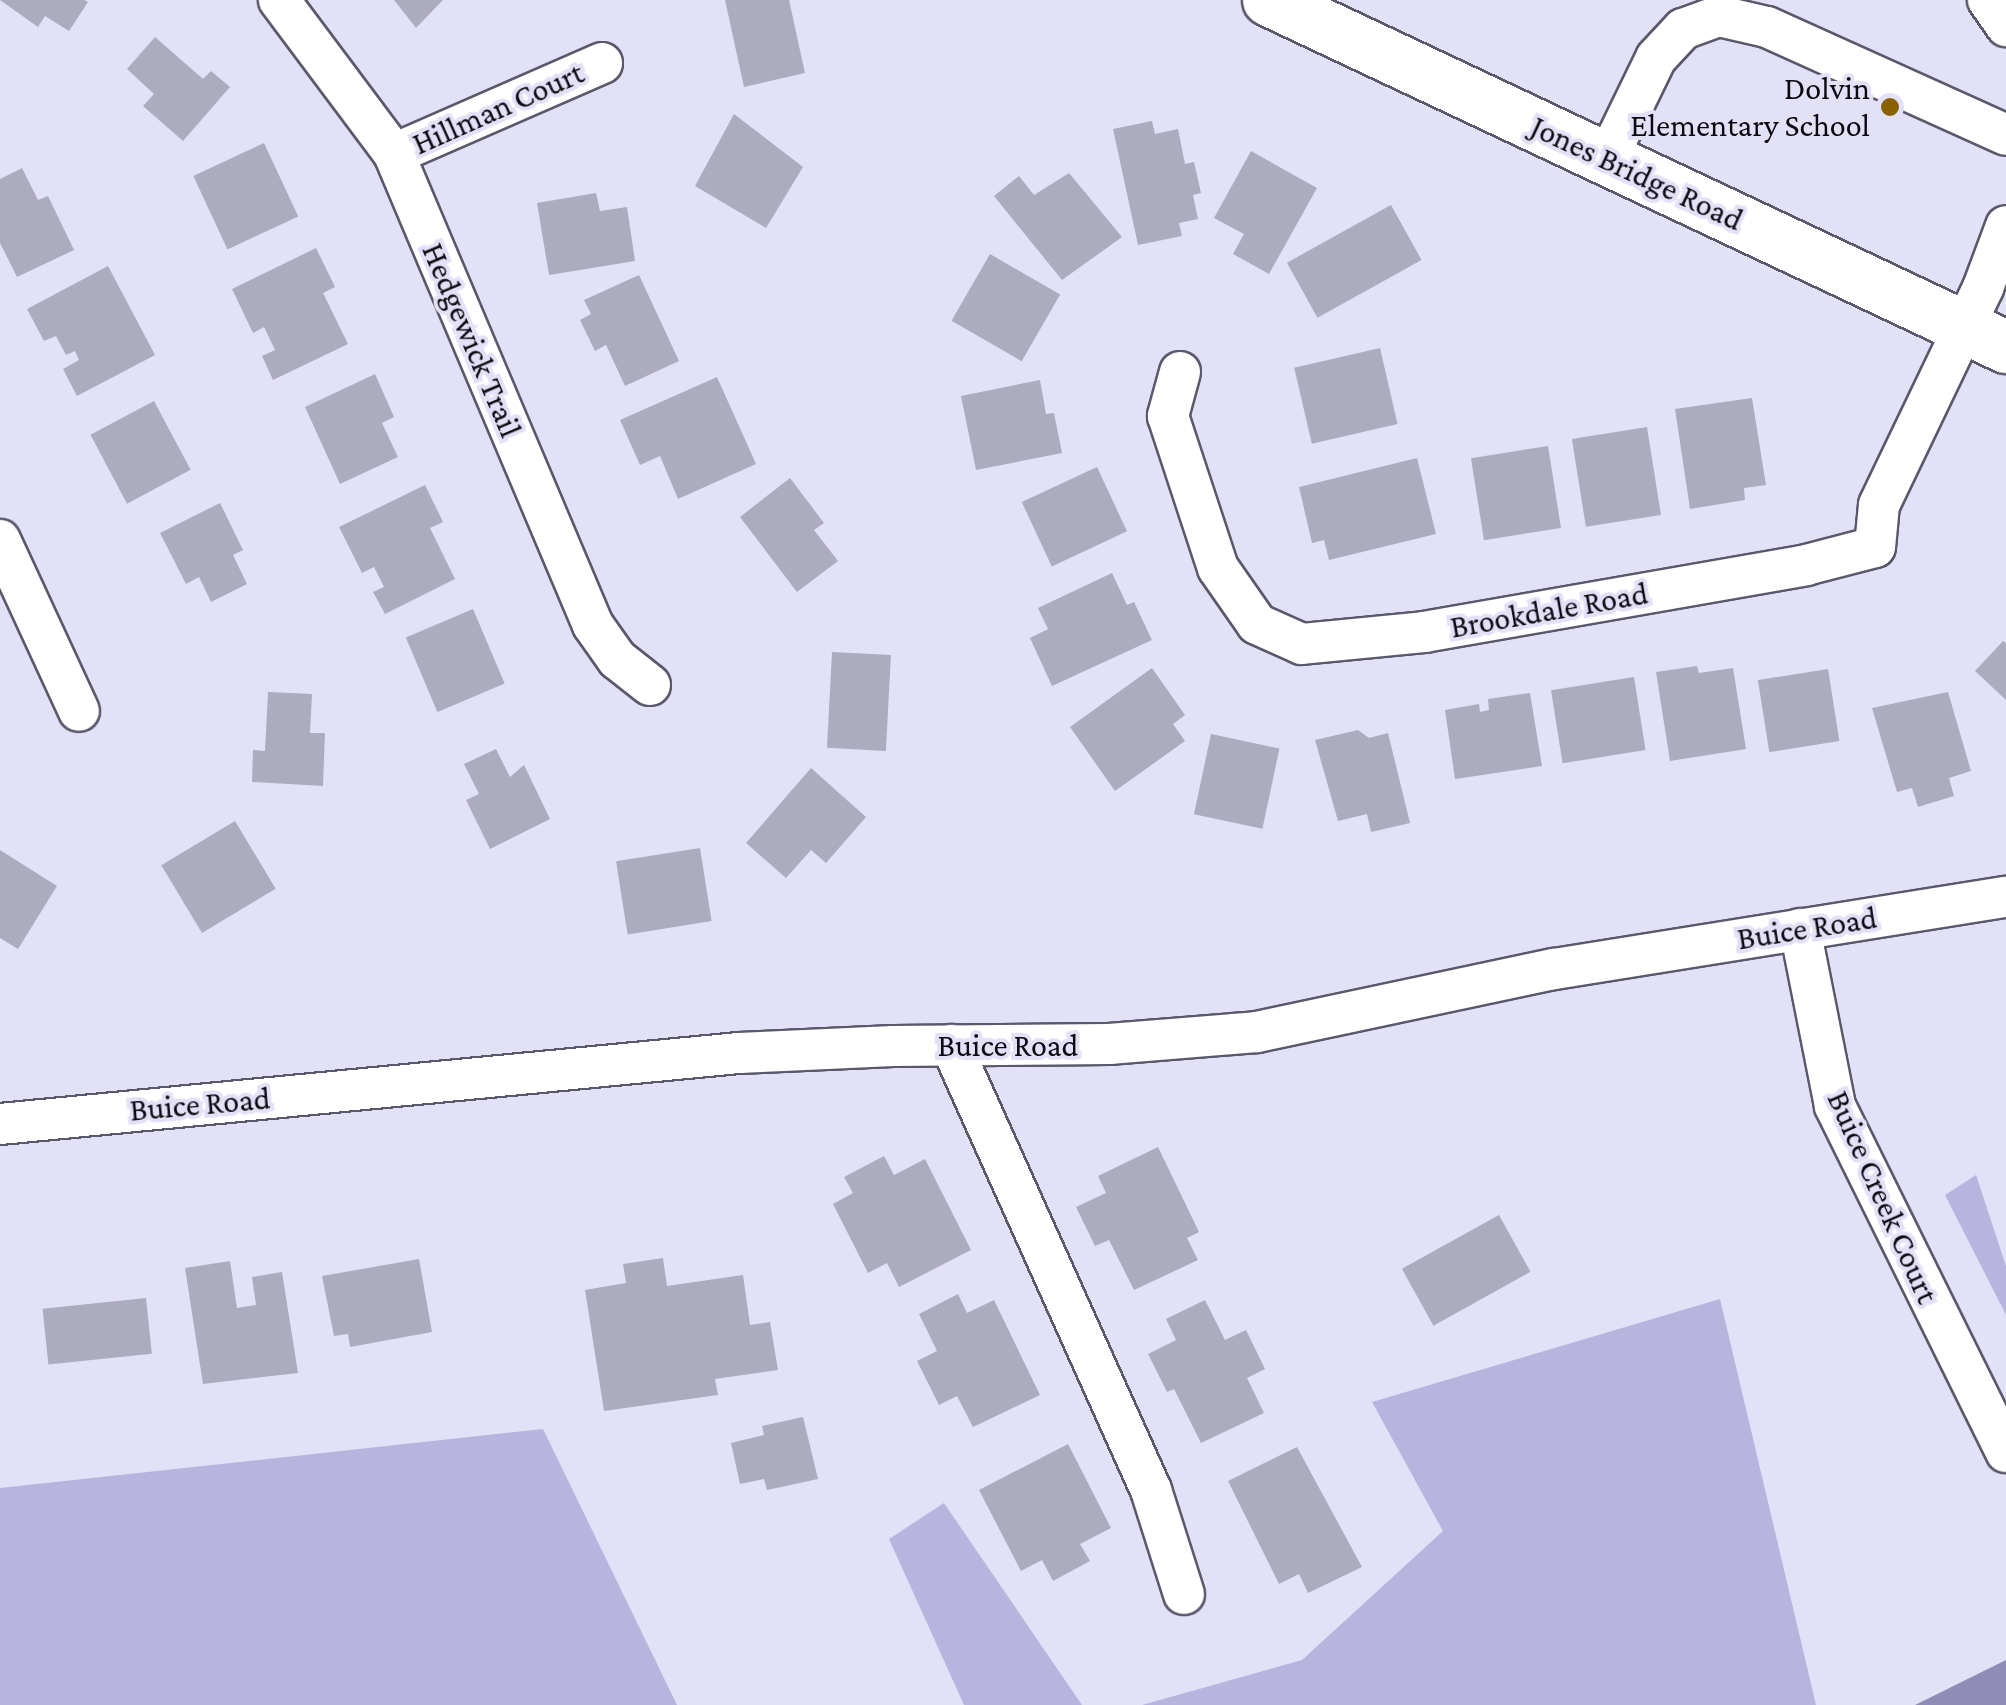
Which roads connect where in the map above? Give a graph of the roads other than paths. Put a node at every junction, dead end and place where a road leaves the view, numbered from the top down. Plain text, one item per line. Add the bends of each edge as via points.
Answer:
1 (280, 0) edge
2 (1269, 0) edge
3 (602, 62) dead end
4 (2006, 136) edge
5 (394, 154) junction
6 (1607, 159) junction
7 (2006, 226) edge
8 (1984, 337) edge
9 (1180, 372) dead end
10 (0, 540) edge
11 (650, 685) dead end
12 (79, 711) dead end
13 (2006, 897) edge
14 (1800, 929) junction
15 (951, 1045) junction
16 (0, 1124) edge
17 (2006, 1452) edge
18 (1184, 1594) dead end

1 - 5 street, Hedgewick Trail
2 - 6 main road, Jones Bridge Road
3 - 5 street, Hillman Court
4 - 6 street via 1767,27 1719,16 1683,29 1656,58
5 - 11 street, Hedgewick Trail via 593,625 618,659
6 - 8 main road, Jones Bridge Road
7 - 8 street
8 - 9 street, Brookdale Road via 1879,504 1876,547 1806,566 1424,632 1302,644 1256,624 1218,568 1168,416
10 - 12 street
13 - 14 street, Buice Road
14 - 15 street, Buice Road via 1554,969 1256,1032 1109,1044
14 - 17 street, Buice Creek Court via 1835,1106
15 - 16 street, Buice Road via 739,1053
15 - 18 street via 1152,1490

